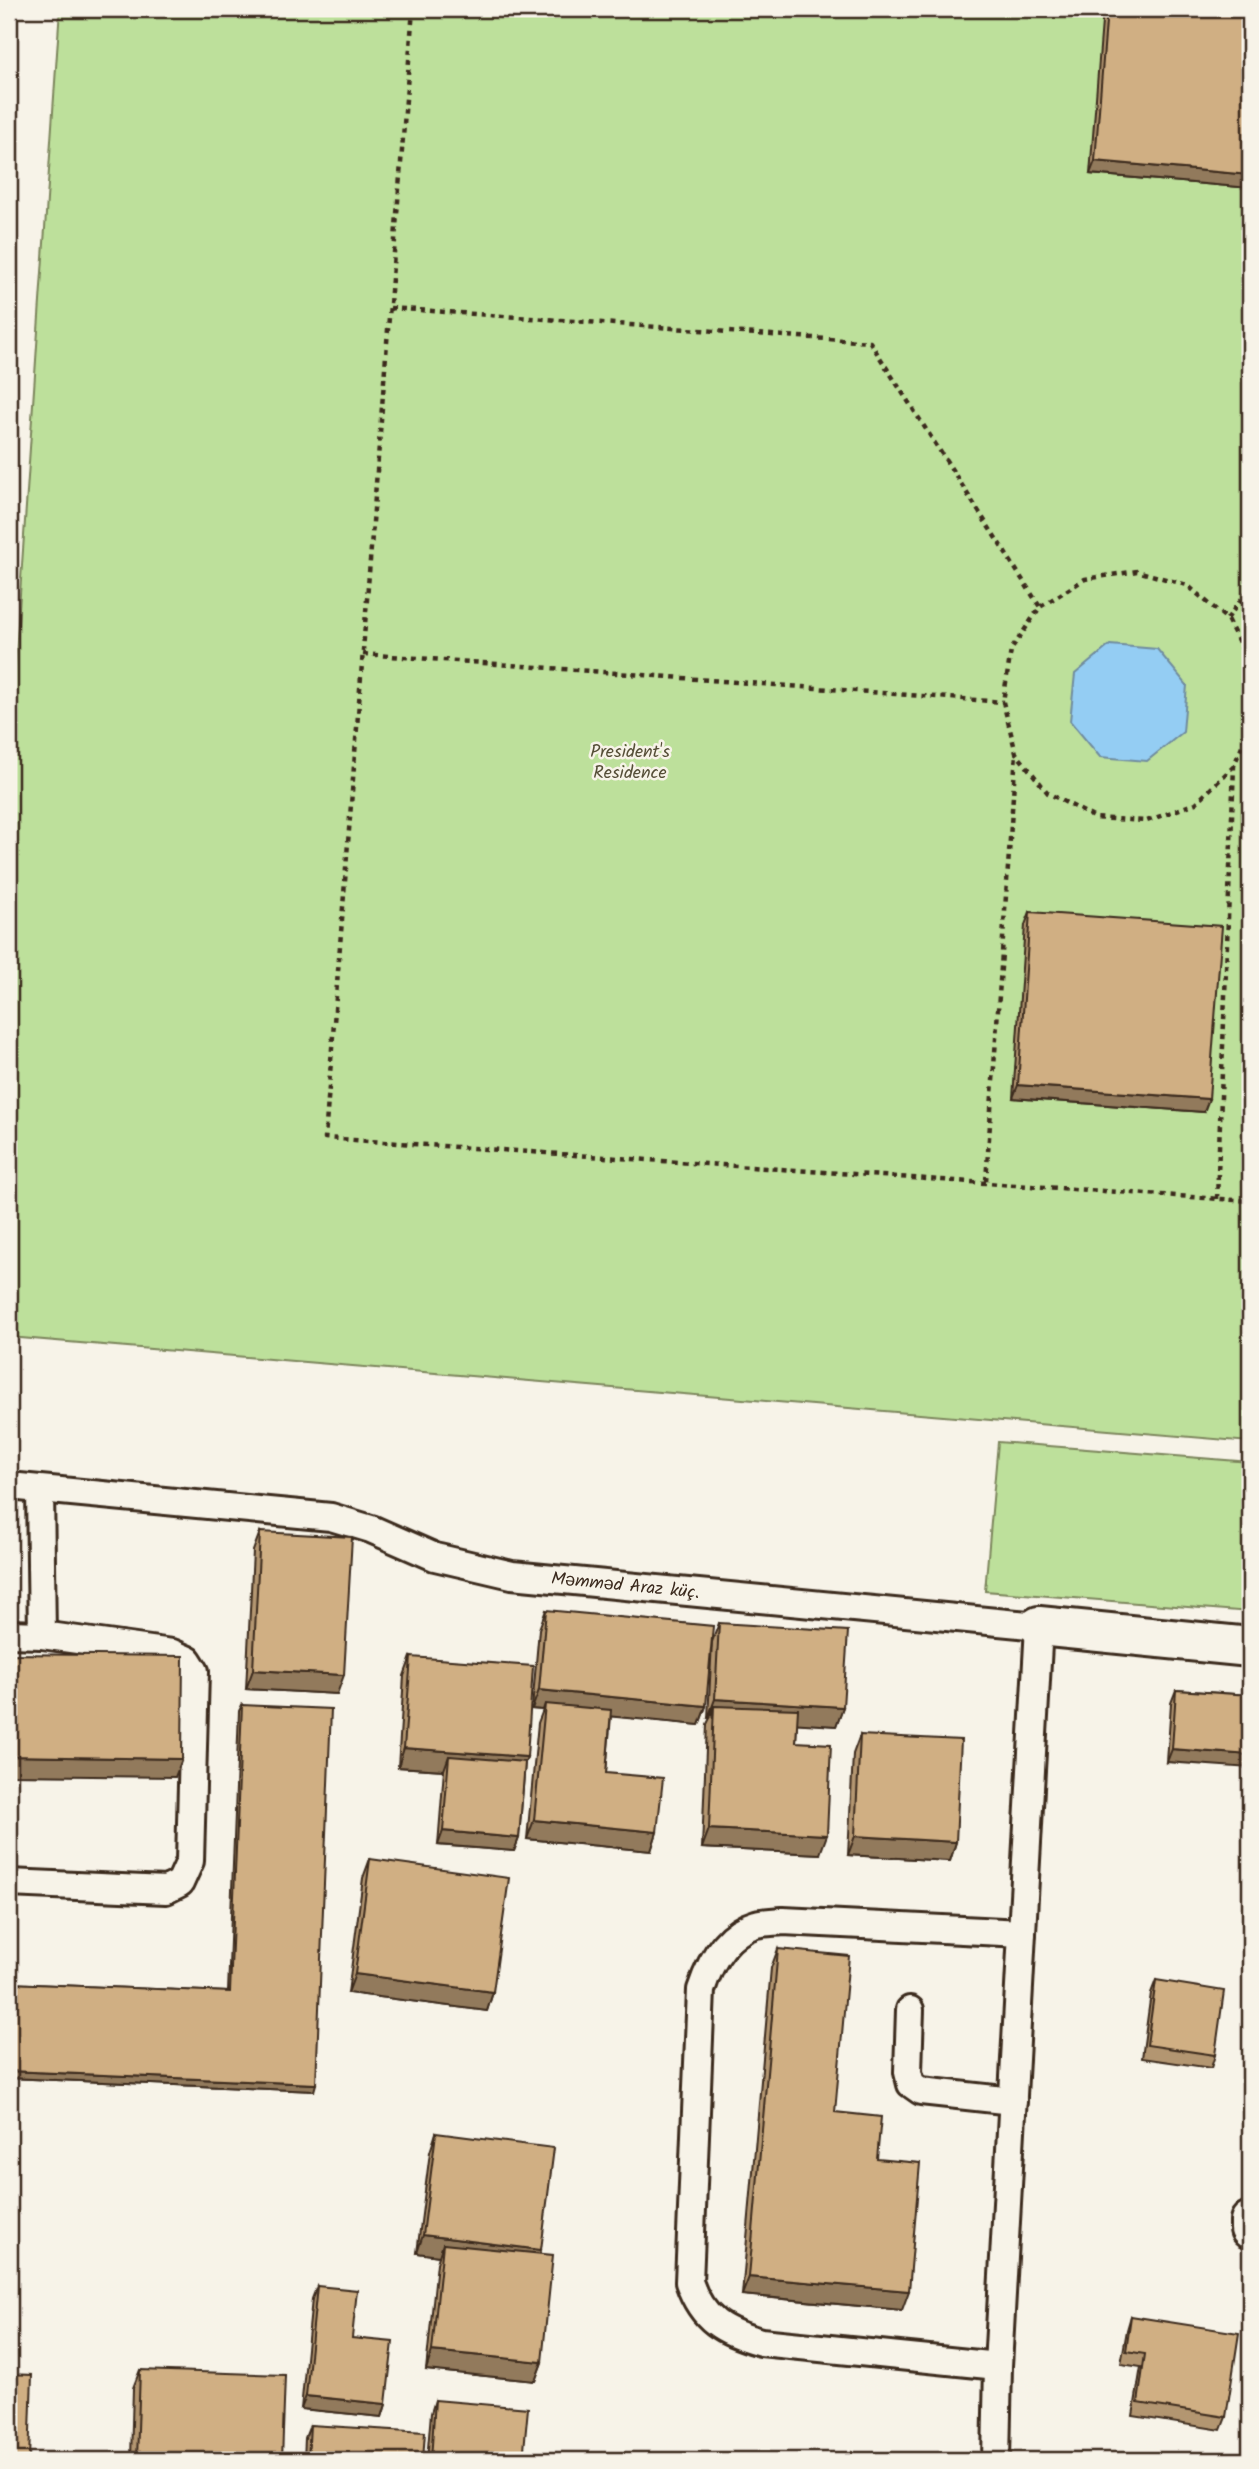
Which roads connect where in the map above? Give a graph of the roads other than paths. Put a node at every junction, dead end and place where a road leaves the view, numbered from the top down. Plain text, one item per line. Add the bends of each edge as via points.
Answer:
1 (9, 1486) edge
2 (40, 1490) junction
3 (1038, 1626) junction
4 (9, 1634) edge
5 (43, 1635) junction
6 (1250, 1647) edge
7 (9, 1883) edge
8 (1022, 1933) junction
9 (911, 2010) dead end
10 (1013, 2101) junction
11 (1250, 2221) edge
12 (1250, 2229) edge
13 (998, 2365) junction
14 (996, 2460) edge

1 - 2 lane, Məmməd Araz küç.
2 - 3 lane, Məmməd Araz küç. via 331,1517 435,1557 512,1575
2 - 5 lane
3 - 6 street, Məmməd Araz küç.
3 - 8 lane
4 - 5 lane
5 - 7 lane via 172,1653 188,1660 195,1671 190,1861 180,1883 166,1890
8 - 10 lane
8 - 13 lane via 783,1921 754,1925 718,1951 701,1990 689,2282 696,2302 732,2334 761,2342
9 - 10 lane via 911,2084 921,2091
10 - 13 lane
11 - 12 street
13 - 14 lane

